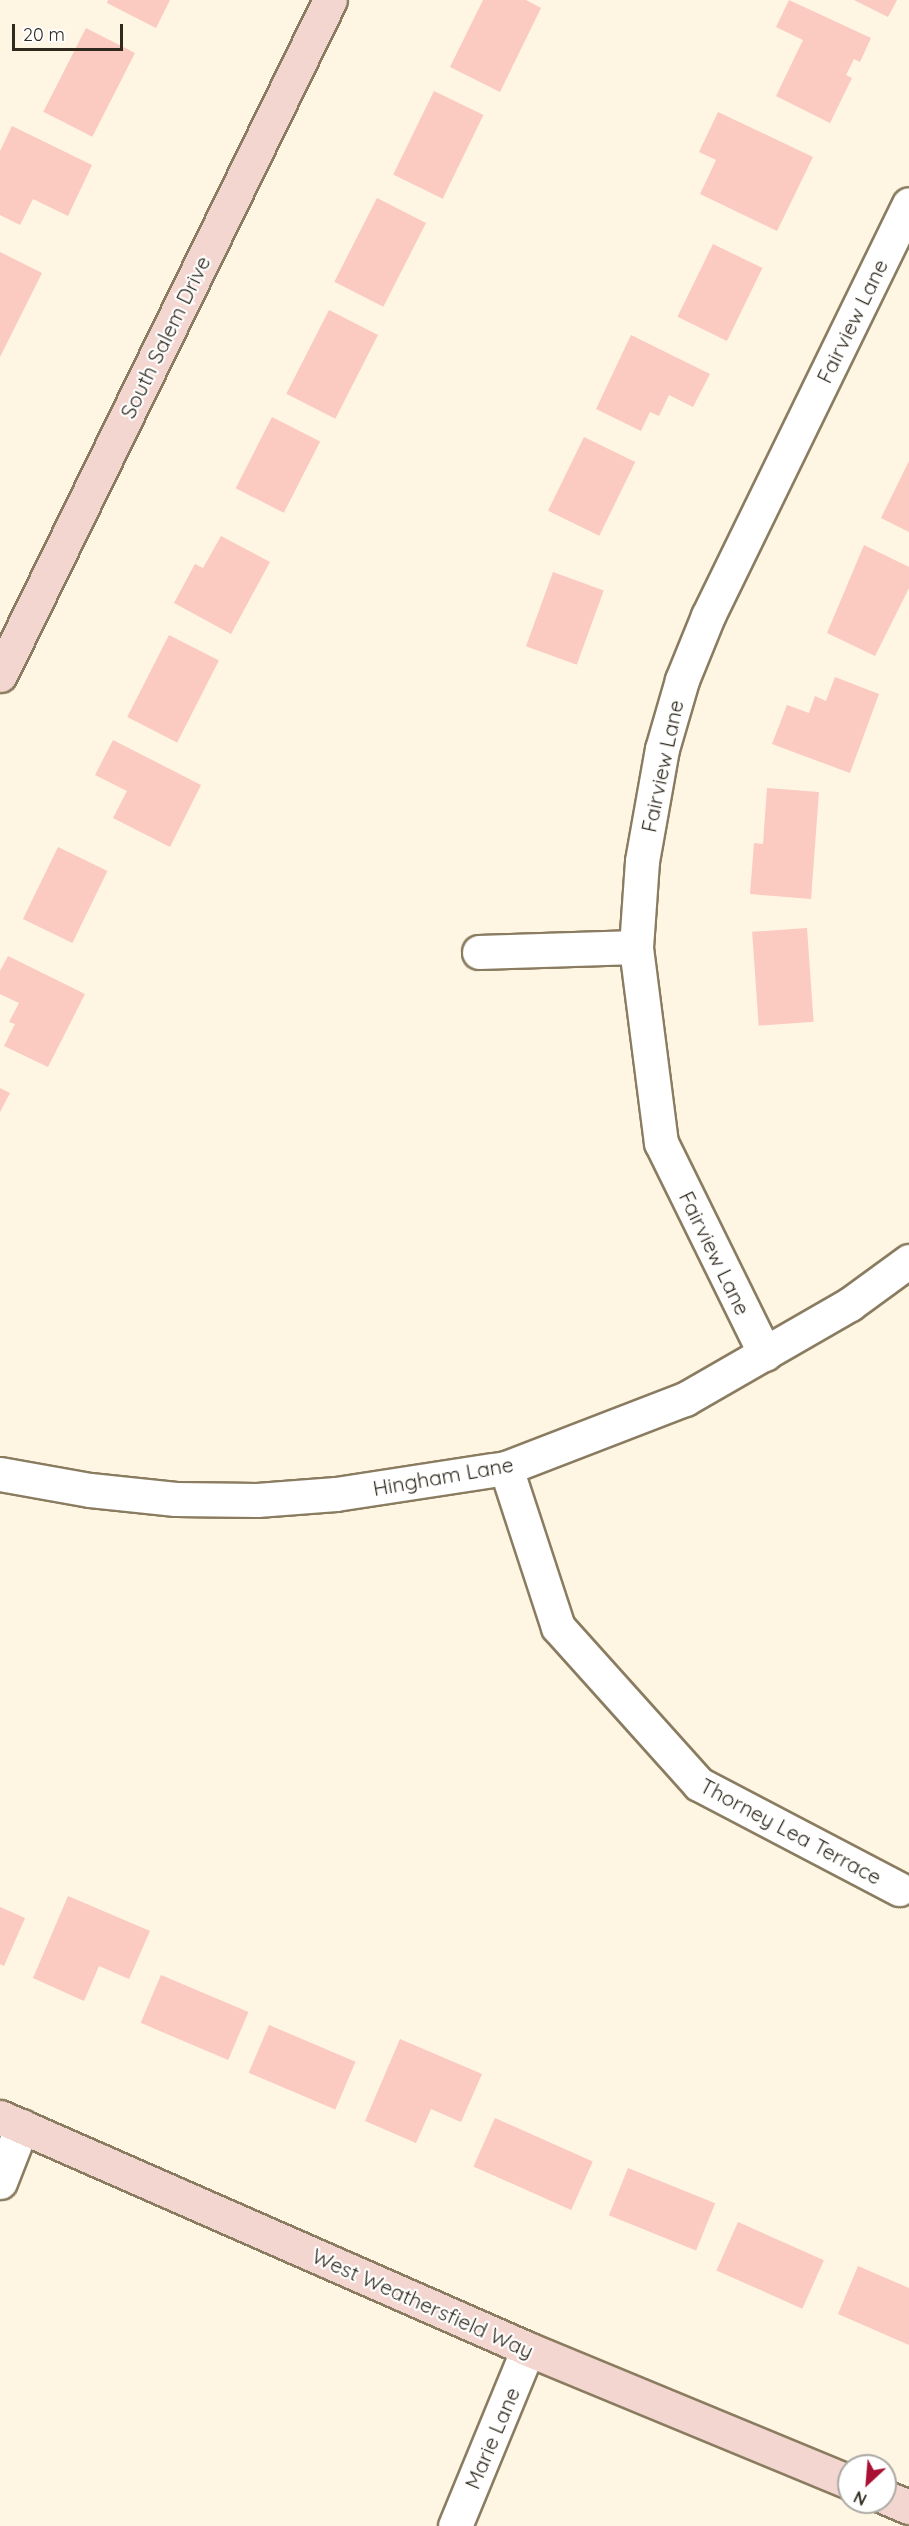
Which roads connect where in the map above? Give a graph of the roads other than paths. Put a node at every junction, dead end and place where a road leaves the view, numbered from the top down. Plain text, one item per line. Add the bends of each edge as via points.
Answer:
1 (330, 0) edge
2 (909, 204) edge
3 (0, 675) edge
4 (636, 947) junction
5 (479, 952) dead end
6 (909, 1261) edge
7 (765, 1354) junction
8 (506, 1468) junction
9 (0, 1474) edge
10 (899, 1889) dead end
11 (11, 2121) edge
12 (0, 2182) edge
13 (528, 2349) junction
14 (837, 2477) edge
15 (455, 2526) edge

1 - 3 street, South Salem Drive
2 - 4 street, Fairview Lane via 708,616 682,680 662,749 642,861
4 - 5 street
4 - 7 street, Fairview Lane via 661,1143
6 - 7 street, Hingham Lane via 850,1304
7 - 8 street, Hingham Lane via 685,1399
8 - 9 street, Hingham Lane via 336,1494 257,1500 176,1499 90,1490
8 - 10 street, Thorney Lea Terrace via 558,1628 699,1784
11 - 12 street
11 - 13 street, West Weathersfield Way
13 - 14 street, West Weathersfield Way
13 - 15 street, Marie Lane

